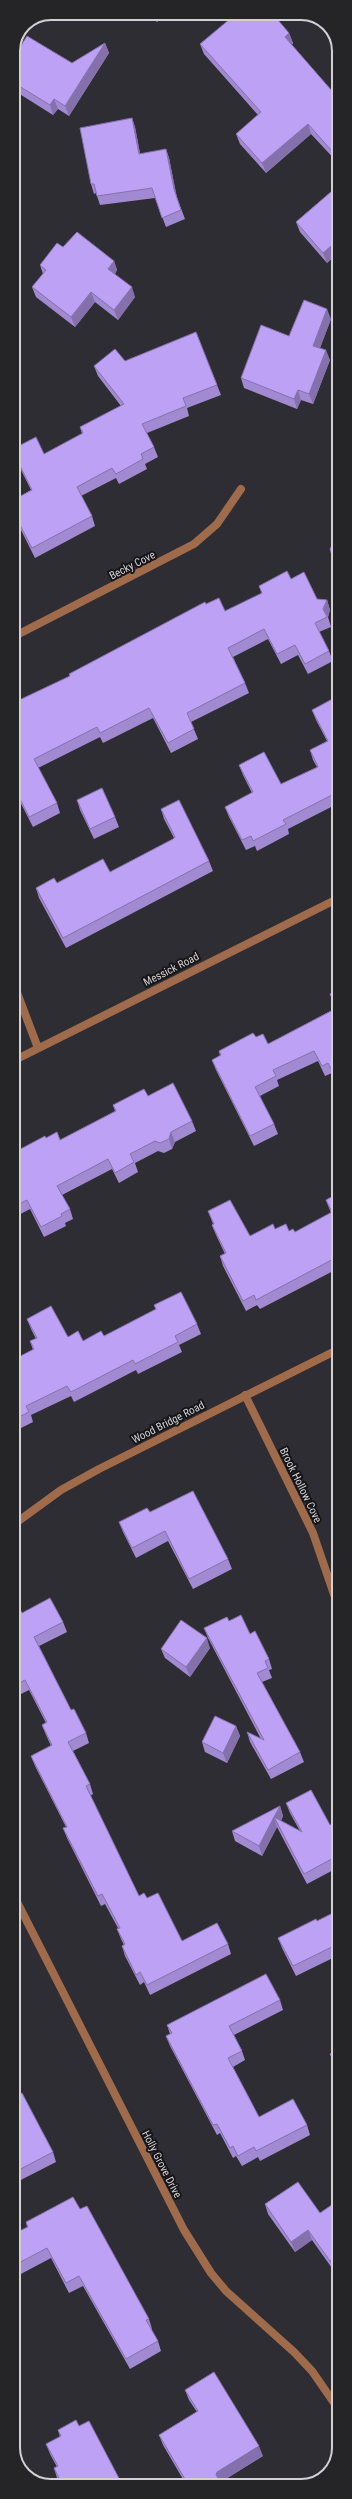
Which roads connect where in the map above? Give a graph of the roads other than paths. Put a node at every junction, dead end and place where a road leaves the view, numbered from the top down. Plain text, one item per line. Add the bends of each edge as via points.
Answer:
1 (241, 489) dead end
2 (20, 633) edge
3 (332, 901) edge
4 (20, 1000) edge
5 (38, 1048) junction
6 (20, 1057) edge
7 (332, 1352) edge
8 (246, 1395) junction
9 (20, 1520) edge
10 (332, 1589) edge
11 (20, 1908) edge
12 (332, 2400) edge

1 - 2 street, Becky Cove via 217,524 194,544
3 - 5 street, Messick Road
4 - 5 street
5 - 6 street, Messick Road
7 - 8 street, Wood Bridge Road
8 - 9 street, Wood Bridge Road via 61,1490
8 - 10 street, Brook Hollow Cove via 312,1533
11 - 12 street, Holly Grove Drive via 197,2252 211,2273 236,2301 312,2371

